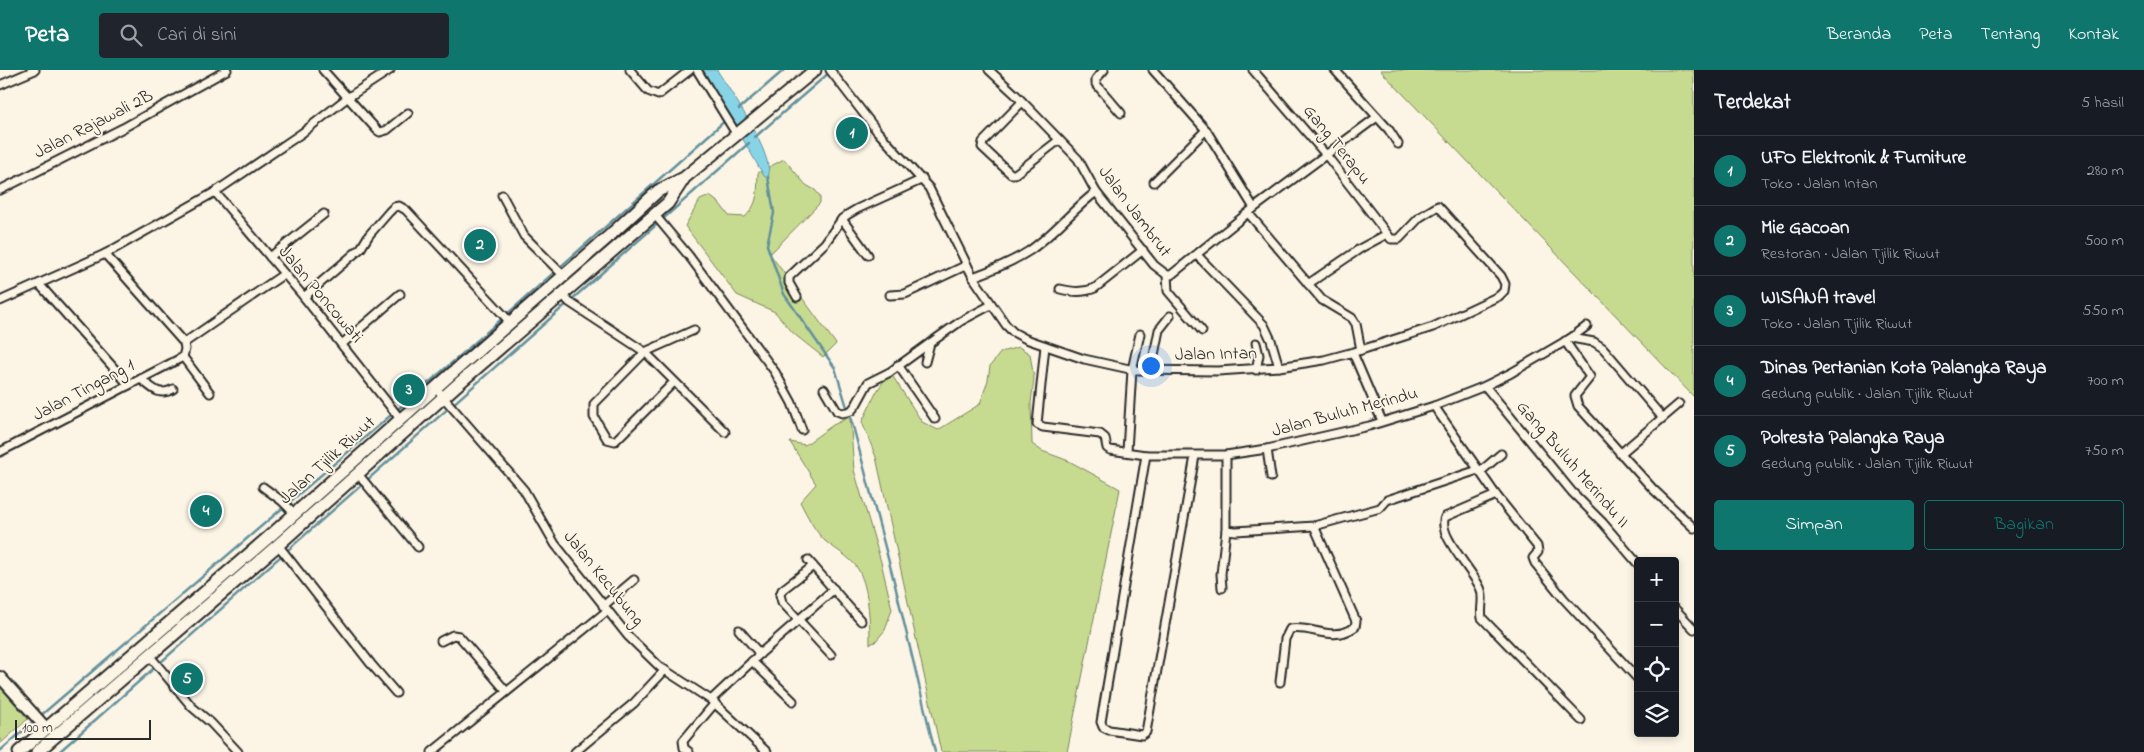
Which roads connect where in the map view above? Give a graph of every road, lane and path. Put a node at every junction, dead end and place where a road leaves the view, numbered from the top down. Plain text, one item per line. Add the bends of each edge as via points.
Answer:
1 (35, 70) edge
2 (227, 70) edge
3 (323, 70) edge
4 (630, 70) edge
5 (690, 70) edge
6 (697, 70) edge
7 (815, 70) edge
8 (830, 70) edge
9 (989, 70) edge
10 (1104, 70) edge
11 (1154, 70) edge
12 (1253, 70) edge
13 (1335, 70) edge
14 (386, 71) edge
15 (0, 85) edge
16 (347, 98) junction
17 (1022, 102) junction
18 (408, 113) dead end
19 (1121, 113) dead end
20 (1377, 118) junction
21 (1206, 130) junction
22 (738, 134) junction
23 (1059, 140) junction
24 (1398, 144) dead end
25 (1327, 156) junction
26 (684, 178) junction
27 (923, 179) junction
28 (1154, 182) dead end
29 (0, 190) edge
30 (215, 192) junction
31 (1096, 192) junction
32 (502, 195) dead end
33 (1254, 208) junction
34 (324, 214) dead end
35 (654, 214) junction
36 (1248, 214) junction
37 (842, 219) junction
38 (1388, 234) junction
39 (1393, 241) joint
40 (1143, 250) junction
41 (105, 254) junction
42 (868, 255) dead end
43 (1197, 255) junction
44 (270, 258) junction
45 (967, 264) junction
46 (284, 274) junction
47 (564, 276) junction
48 (1167, 276) junction
49 (973, 277) junction
50 (39, 284) junction
51 (1308, 284) junction
52 (1060, 289) dead end
53 (400, 294) dead end
54 (562, 294) junction
55 (890, 295) dead end
56 (304, 297) junction
57 (797, 297) dead end
58 (0, 302) edge
59 (991, 305) junction
60 (1170, 316) dead end
61 (510, 322) junction
62 (1588, 326) dead end
63 (694, 330) dead end
64 (1202, 331) dead end
65 (1140, 334) dead end
66 (1568, 340) junction
67 (930, 342) junction
68 (184, 343) junction
69 (1256, 343) dead end
70 (342, 344) junction
71 (1045, 346) junction
72 (1361, 350) junction
73 (645, 352) junction
74 (1353, 352) junction
75 (183, 357) junction
76 (925, 362) dead end
77 (898, 365) junction
78 (1279, 367) junction
79 (1132, 370) junction
80 (1151, 370) junction
81 (1256, 370) junction
82 (141, 379) junction
83 (674, 382) junction
84 (129, 385) junction
85 (1485, 386) junction
86 (436, 388) junction
87 (173, 389) dead end
88 (824, 389) dead end
89 (210, 393) dead end
90 (444, 398) junction
91 (1679, 404) dead end
92 (1434, 406) junction
93 (1662, 417) junction
94 (935, 419) dead end
95 (401, 420) junction
96 (1382, 421) junction
97 (802, 430) dead end
98 (725, 432) dead end
99 (1267, 449) junction
100 (1127, 451) junction
101 (0, 452) edge
102 (1501, 454) dead end
103 (1620, 454) junction
104 (1146, 455) junction
105 (1226, 455) junction
106 (1195, 456) junction
107 (1479, 471) junction
108 (358, 474) junction
109 (1271, 477) dead end
110 (262, 487) dead end
111 (1496, 495) junction
112 (295, 514) junction
113 (1314, 526) junction
114 (1694, 528) edge
115 (1226, 530) junction
116 (278, 545) junction
117 (418, 547) dead end
118 (1634, 559) edge
119 (808, 560) dead end
120 (813, 566) junction
121 (634, 580) dead end
122 (1222, 588) dead end
123 (834, 590) junction
124 (605, 608) junction
125 (1679, 613) edge
126 (798, 620) junction
127 (861, 621) dead end
128 (1694, 629) edge
129 (739, 630) dead end
130 (441, 641) dead end
131 (145, 654) junction
132 (760, 654) junction
133 (831, 655) dead end
134 (752, 661) junction
135 (665, 670) junction
136 (1634, 675) edge
137 (0, 677) edge
138 (1280, 682) dead end
139 (506, 691) junction
140 (396, 693) dead end
141 (793, 701) dead end
142 (713, 702) junction
143 (1581, 720) dead end
144 (46, 728) junction
145 (40, 751) edge
146 (19, 752) edge
147 (238, 752) edge
148 (432, 752) edge
149 (574, 752) edge
150 (689, 752) edge
151 (767, 752) edge

1 - 15 street
2 - 29 street, Jalan Rajawali 2B via 123,128
3 - 16 street
4 - 5 street via 648,92 658,95
6 - 22 street
7 - 22 highway, Jalan Tjilik Riwut
8 - 27 street, Jalan Intan via 877,131
9 - 17 street, Jalan Jambrut
10 - 19 street via 1096,84
11 - 21 street
12 - 25 street, Gang Terapu
13 - 20 street
14 - 16 street
16 - 18 street via 380,132
16 - 30 street
17 - 23 street, Jalan Jambrut
17 - 23 street via 983,142 982,147 1011,174 1015,174
20 - 24 street
20 - 25 street, Jalan Jambrut
21 - 28 street
21 - 33 street
22 - 26 highway, Jalan Tjilik Riwut
23 - 31 street, Jalan Jambrut via 1078,160
25 - 33 street, Jalan Jambrut
25 - 38 street, Gang Terapu
26 - 35 highway, Jalan Tjilik Riwut via 668,203
26 - 47 highway, Jalan Tjilik Riwut via 658,191
27 - 37 street
27 - 45 street, Jalan Intan
30 - 41 street
30 - 44 street, Jalan Poncowati
31 - 40 street, Jalan Jambrut
31 - 49 street via 1029,251
32 - 47 street via 524,236
33 - 36 street, Jalan Jambrut
34 - 44 street
35 - 54 highway, Jalan Tjilik Riwut
35 - 97 street via 775,372
36 - 43 street, Jalan Jambrut
36 - 51 street
37 - 42 street
37 - 57 street via 825,243 789,277 789,284
38 - 39 street, Gang Terapu
38 - 51 street
39 - 72 street, Jalan Intan via 1438,206 1501,276 1504,291 1433,327
40 - 48 street, Jalan Jambrut
40 - 52 street via 1094,288 1080,292
41 - 50 street
41 - 68 street
43 - 48 street, Jalan Jambrut
43 - 78 street via 1264,325
44 - 46 street, Jalan Poncowati
45 - 49 street, Jalan Intan
45 - 55 street via 905,294
46 - 56 street, Jalan Poncowati
46 - 68 street
47 - 61 highway, Jalan Tjilik Riwut
48 - 64 street via 1168,290
49 - 59 street, Jalan Intan
50 - 58 street
50 - 84 street
51 - 72 street via 1322,300 1352,318
53 - 70 street
54 - 73 street via 569,302
54 - 90 highway, Jalan Tjilik Riwut
56 - 61 street via 358,252 389,212 399,206
56 - 70 street, Jalan Poncowati
59 - 67 street
59 - 71 street, Jalan Intan via 1013,332
60 - 80 street via 1158,330
61 - 86 highway, Jalan Tjilik Riwut
62 - 66 street, Jalan Buluh Merindu
63 - 73 street
65 - 79 street
66 - 85 street, Jalan Buluh Merindu
66 - 93 street via 1594,342 1603,348
66 - 103 street via 1590,378 1575,400
67 - 76 street
67 - 77 street
68 - 75 street
69 - 81 street via 1259,355
70 - 95 street, Jalan Poncowati
71 - 79 street, Jalan Intan
71 - 100 street, Jalan Buluh Merindu via 1037,424 1100,434 1105,438 1107,448
72 - 74 street, Jalan Intan
73 - 83 street
73 - 83 street via 594,404 594,417 607,439 615,441
74 - 78 street, Jalan Intan
74 - 96 street
75 - 82 street, Jalan Tingang 1
75 - 89 street
77 - 88 street via 868,383 849,411 837,411
77 - 94 street
78 - 81 street, Jalan Intan
79 - 80 street, Jalan Intan
79 - 100 street
80 - 81 street, Jalan Intan
82 - 84 street, Jalan Tingang 1
82 - 87 street via 160,393
83 - 98 street
84 - 101 street, Jalan Tingang 1
85 - 92 street, Jalan Buluh Merindu
85 - 118 street, Gang Buluh Merindu II via 1572,492
86 - 90 street, Jalan Kecubung
86 - 95 highway, Jalan Tjilik Riwut
90 - 108 highway, Jalan Tjilik Riwut
90 - 124 street, Jalan Kecubung via 524,490 555,544
91 - 93 street
92 - 96 street, Jalan Buluh Merindu
92 - 107 street
93 - 103 street
95 - 112 highway, Jalan Tjilik Riwut
96 - 99 street, Jalan Buluh Merindu
99 - 105 street, Jalan Buluh Merindu
99 - 109 street
100 - 104 street, Jalan Buluh Merindu
102 - 107 street
103 - 114 street
104 - 106 street, Jalan Buluh Merindu
104 - 106 street via 1101,722 1109,730 1142,735 1146,732
105 - 106 street, Jalan Buluh Merindu
105 - 115 street
107 - 111 street
107 - 113 street via 1387,500 1380,508
108 - 116 highway, Jalan Tjilik Riwut
108 - 117 street
110 - 112 street
111 - 136 street via 1538,546 1533,558 1535,563
111 - 143 street via 1445,517 1443,523 1447,536 1480,590 1482,618
112 - 131 highway, Jalan Tjilik Riwut
113 - 115 street
113 - 138 street via 1356,620 1355,627 1350,631 1322,634 1290,629 1285,639
115 - 122 street
116 - 131 highway, Jalan Tjilik Riwut
116 - 140 street
119 - 120 street
120 - 123 street
120 - 126 street via 780,595
121 - 124 street
123 - 126 street
123 - 127 street
124 - 135 street, Jalan Kecubung via 636,644
124 - 139 street
125 - 128 street
126 - 132 street
126 - 133 street
129 - 132 street
130 - 139 street via 453,635 459,636
131 - 144 highway, Jalan Tjilik Riwut
131 - 145 highway, Jalan Tjilik Riwut
131 - 147 street
132 - 134 street
134 - 141 street
134 - 142 street
135 - 142 street, Jalan Kecubung
135 - 149 street via 634,703
137 - 144 main road
139 - 148 street
142 - 150 street via 683,742
142 - 151 street, Jalan Kecubung
144 - 146 highway, Jalan Tjilik Riwut

